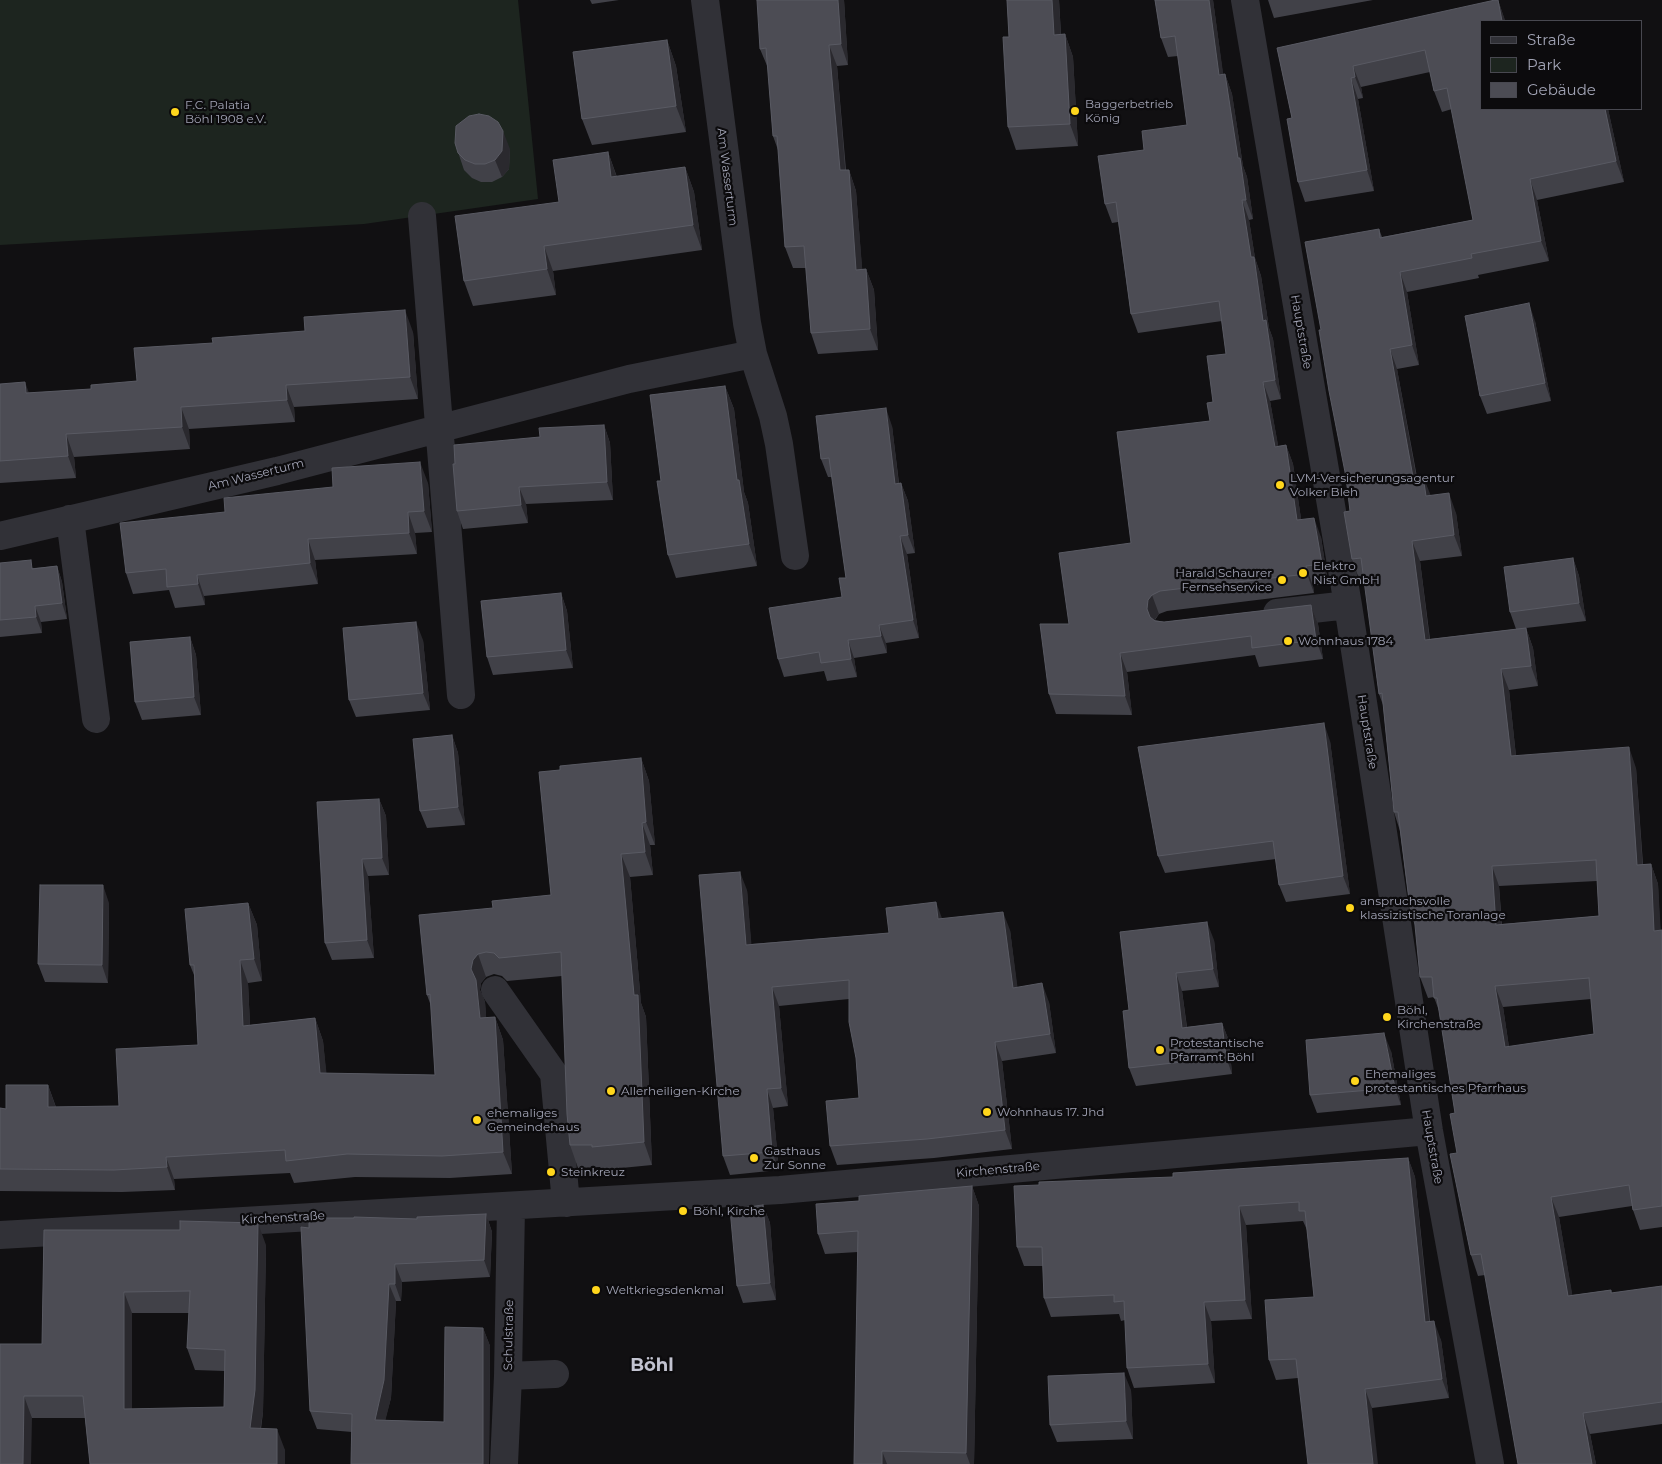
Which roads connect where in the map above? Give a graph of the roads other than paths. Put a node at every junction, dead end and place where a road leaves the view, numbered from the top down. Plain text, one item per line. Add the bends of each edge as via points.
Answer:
1 (705, 0) edge
2 (1245, 0) edge
3 (422, 216) dead end
4 (753, 354) junction
5 (440, 428) junction
6 (70, 519) junction
7 (0, 536) edge
8 (795, 556) dead end
9 (1348, 605) junction
10 (1253, 616) edge
11 (461, 694) dead end
12 (96, 719) dead end
13 (495, 990) dead end
14 (1429, 1131) junction
15 (566, 1203) junction
16 (511, 1207) junction
17 (0, 1235) edge
18 (555, 1374) dead end
19 (508, 1376) junction
20 (504, 1464) edge
21 (1490, 1464) edge

1 - 4 street, Am Wasserturm via 740,278
2 - 9 street, Hauptstraße
3 - 5 street
4 - 5 street, Am Wasserturm via 629,379
4 - 8 street, Am Wasserturm via 777,435
5 - 6 street, Am Wasserturm via 277,471
5 - 11 street
6 - 7 street, Am Wasserturm
6 - 12 street
9 - 10 street
9 - 14 street, Hauptstraße
13 - 15 street via 554,1074
14 - 15 street, Kirchenstraße via 780,1190
14 - 21 street, Hauptstraße
15 - 16 street, Kirchenstraße
16 - 17 street, Kirchenstraße
16 - 19 street, Schulstraße
18 - 19 street
19 - 20 street, Schulstraße

